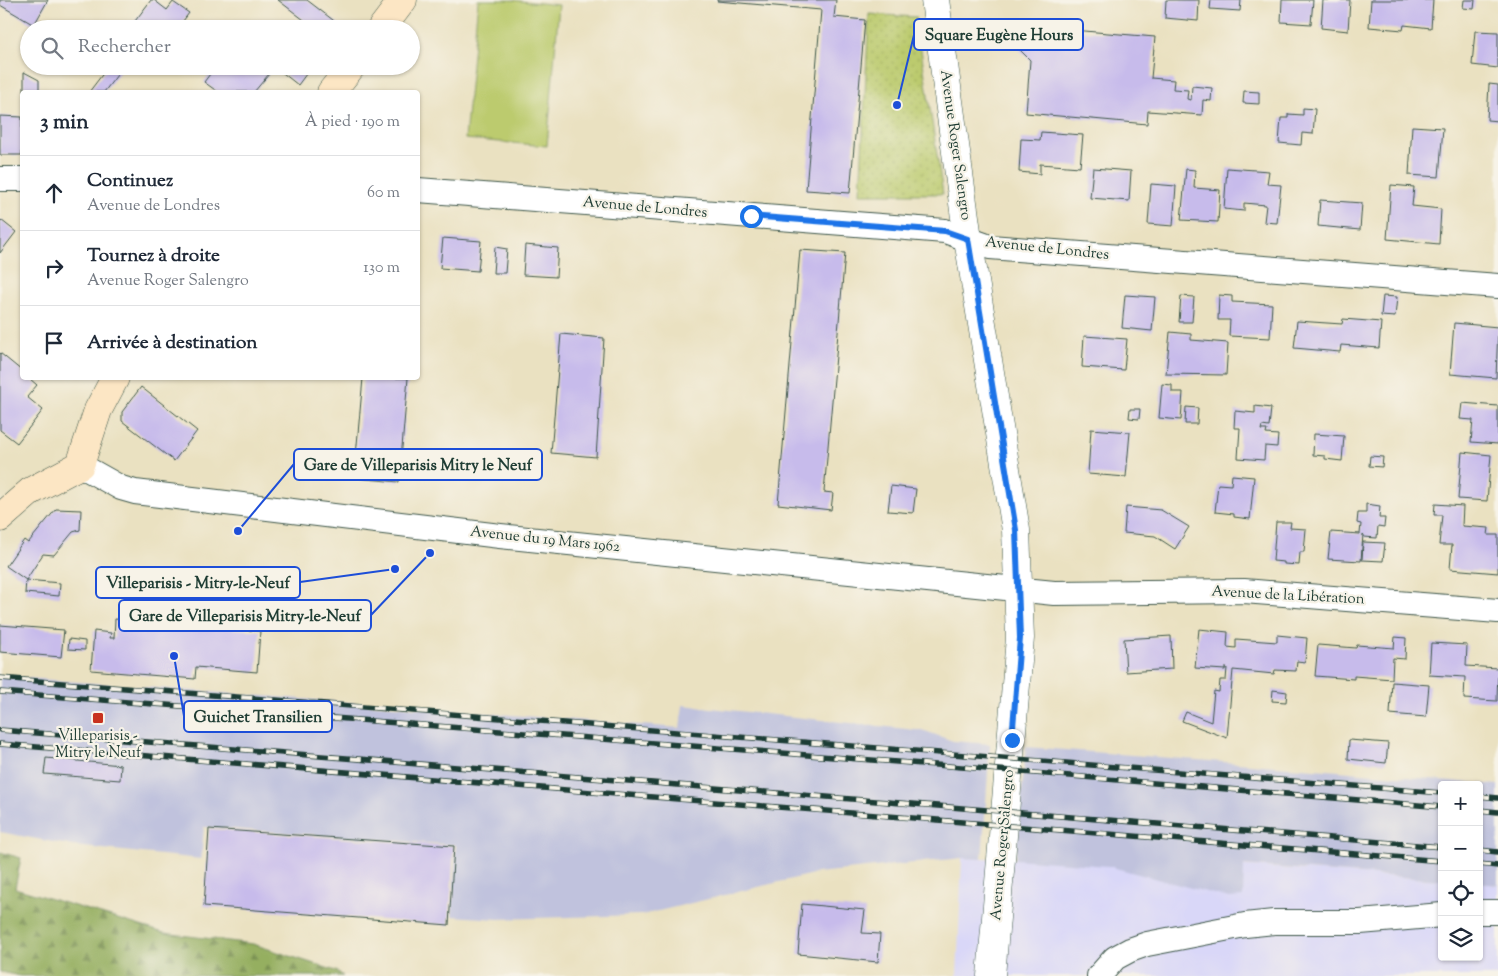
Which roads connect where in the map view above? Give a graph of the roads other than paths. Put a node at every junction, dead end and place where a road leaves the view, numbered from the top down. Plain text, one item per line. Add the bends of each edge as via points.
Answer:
1 (404, 0) edge
2 (935, 0) edge
3 (388, 20) edge
4 (345, 75) edge
5 (333, 90) edge
6 (0, 179) edge
7 (20, 179) edge
8 (420, 190) edge
9 (968, 239) junction
10 (1498, 286) edge
11 (114, 380) edge
12 (80, 465) junction
13 (0, 518) edge
14 (1018, 589) junction
15 (1498, 611) edge
16 (1483, 912) edge
17 (1498, 912) edge
18 (1438, 915) edge
19 (991, 976) edge
20 (1099, 976) edge

1 - 3 main road
2 - 9 street, Avenue Roger Salengro
4 - 5 main road
6 - 7 street
8 - 9 street, Avenue de Londres via 945,231
9 - 10 street, Avenue de Londres via 990,246
9 - 14 street, Avenue Roger Salengro via 1016,530
11 - 12 main road via 98,410
12 - 13 main road via 31,490
12 - 14 street, Avenue du 19 Mars 1962 via 121,488 145,494 500,536
14 - 15 street, Avenue de la Libération via 1054,593 1244,591
14 - 19 street, Avenue Roger Salengro via 1020,638
16 - 17 street
18 - 20 street via 1360,922 1245,925 1139,947 1115,958

